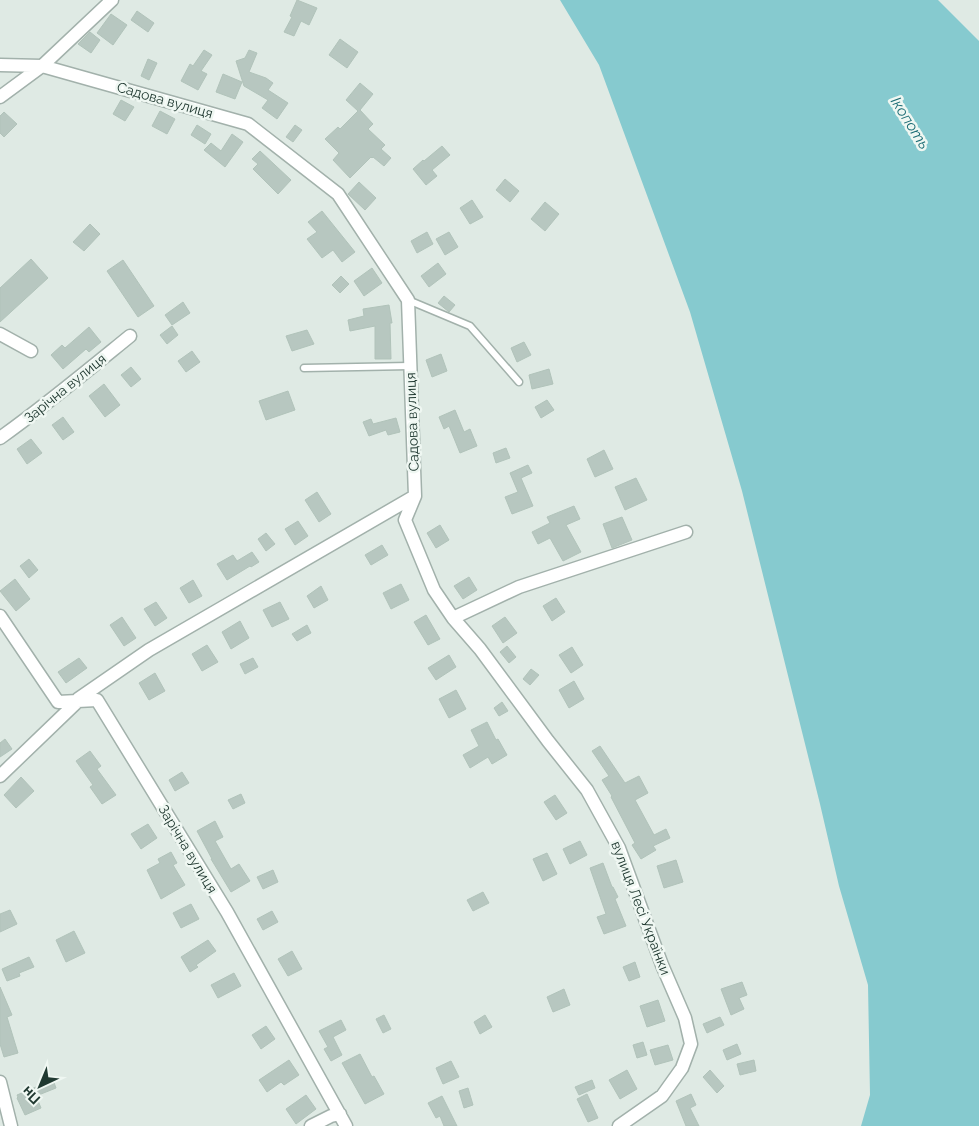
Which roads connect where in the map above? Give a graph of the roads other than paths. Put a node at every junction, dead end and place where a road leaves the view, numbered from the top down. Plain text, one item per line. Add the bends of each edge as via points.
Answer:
1 (112, 0) edge
2 (0, 65) edge
3 (42, 66) junction
4 (0, 97) edge
5 (408, 300) junction
6 (0, 334) edge
7 (130, 336) dead end
8 (31, 351) dead end
9 (410, 366) junction
10 (304, 368) dead end
11 (519, 382) dead end
12 (0, 438) edge
13 (415, 496) junction
14 (686, 532) dead end
15 (0, 616) edge
16 (453, 618) junction
17 (78, 702) junction
18 (0, 776) edge
19 (0, 1082) edge
20 (340, 1114) junction
21 (11, 1126) edge
22 (311, 1126) edge
23 (346, 1126) edge
24 (619, 1126) edge

1 - 3 street
2 - 3 street, Садова вулиця
3 - 4 street
3 - 5 street, Садова вулиця via 248,124 338,194
5 - 9 street, Садова вулиця
5 - 11 lane via 470,326
6 - 8 street
7 - 12 street, Зарічна вулиця
9 - 10 lane
9 - 13 street, Садова вулиця
13 - 16 street, вулиця Лесі Українки via 405,520 434,590
13 - 17 street via 149,650
14 - 16 street via 519,587
15 - 17 street, Зарічна вулиця via 58,702
16 - 24 street, вулиця Лесі Українки via 587,790 618,848 685,1018 691,1044 682,1068 662,1096
17 - 18 street
17 - 20 street, Зарічна вулиця via 97,700 227,912
19 - 21 street
20 - 22 street
20 - 23 street, Зарічна вулиця

